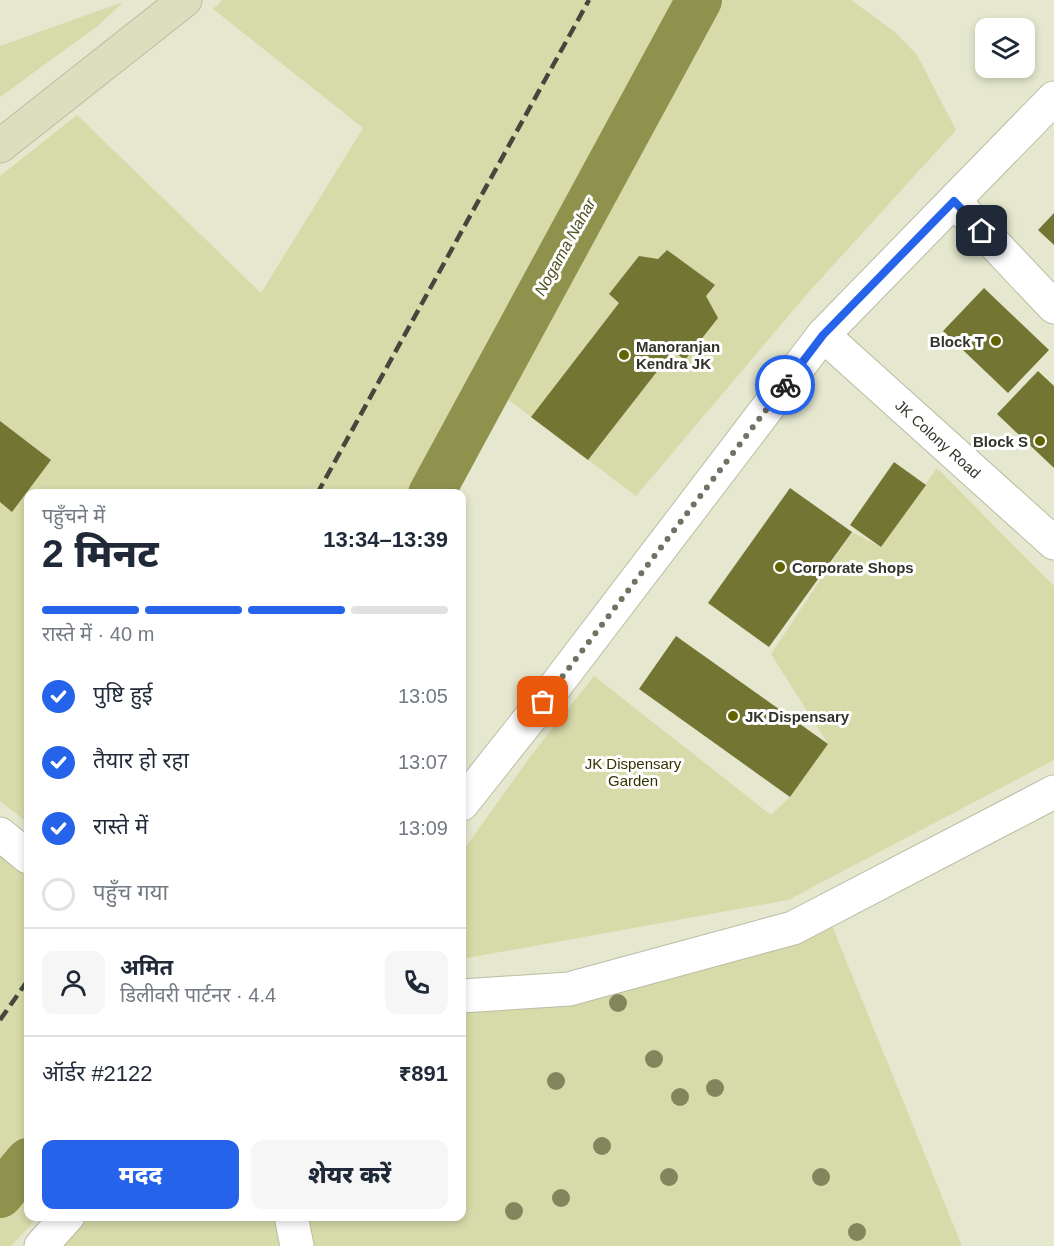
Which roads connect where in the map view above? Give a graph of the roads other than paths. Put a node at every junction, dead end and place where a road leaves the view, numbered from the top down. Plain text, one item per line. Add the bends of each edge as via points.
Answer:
1 (185, 0) edge
2 (1054, 98) edge
3 (0, 146) edge
4 (954, 201) junction
5 (1054, 307) edge
6 (823, 335) junction
7 (1054, 543) edge
8 (1054, 792) edge
9 (466, 799) edge
10 (0, 834) edge
11 (24, 854) edge
12 (466, 996) edge
13 (64, 1221) edge
14 (292, 1221) edge
15 (41, 1246) edge
16 (297, 1246) edge

1 - 3 street
2 - 4 street
4 - 5 street
4 - 6 street
6 - 7 street, JK Colony Road
6 - 9 street
8 - 12 street via 793,928 569,989
10 - 11 street
13 - 15 street
14 - 16 street

